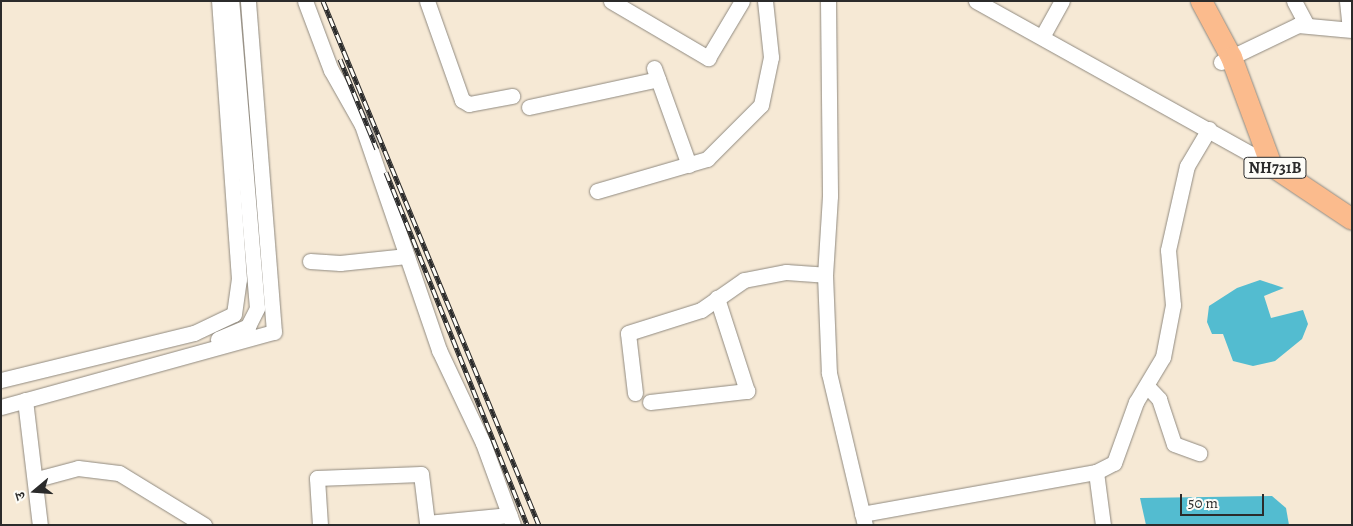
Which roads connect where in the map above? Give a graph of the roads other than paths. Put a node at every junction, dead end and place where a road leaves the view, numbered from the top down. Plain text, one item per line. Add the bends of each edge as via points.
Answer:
1 (219, 1) edge
2 (231, 1) edge
3 (248, 1) edge
4 (305, 1) edge
5 (428, 1) edge
6 (611, 1) edge
7 (742, 1) edge
8 (765, 1) edge
9 (828, 1) edge
10 (976, 1) edge
11 (1062, 1) edge
12 (1185, 1) edge
13 (1201, 1) edge
14 (1294, 1) edge
15 (1347, 1) edge
16 (1306, 24) junction
17 (1351, 29) edge
18 (1043, 35) junction
19 (1226, 60) junction
20 (512, 96) dead end
21 (529, 107) dead end
22 (1209, 129) junction
23 (689, 165) junction
24 (1271, 165) junction
25 (598, 191) dead end
26 (1352, 219) edge
27 (408, 256) junction
28 (310, 261) dead end
29 (825, 275) junction
30 (717, 298) junction
31 (1, 380) edge
32 (1147, 386) junction
33 (634, 393) dead end
34 (1, 396) edge
35 (25, 400) junction
36 (650, 402) dead end
37 (1, 407) edge
38 (1199, 453) dead end
39 (1096, 472) junction
40 (36, 479) junction
41 (863, 519) edge
42 (512, 520) edge
43 (40, 525) edge
44 (204, 525) edge
45 (320, 525) edge
46 (1102, 525) edge

1 - 31 street via 239,279 234,314 194,333
2 - 34 street via 257,296 254,320 232,334 150,360
3 - 35 street via 274,332
4 - 27 street via 331,70 362,125
5 - 20 street via 462,100 469,104
6 - 7 street via 708,58
8 - 23 street via 771,57 761,105 707,159
9 - 29 street via 831,138
10 - 18 street
11 - 18 street
12 - 19 highway, NH731B
13 - 19 highway, NH731B
14 - 16 street
15 - 17 street
16 - 17 street
16 - 19 street
18 - 22 street via 1073,58
19 - 24 highway, NH731B
21 - 23 street via 656,73
22 - 24 street
22 - 32 street via 1185,173 1166,258 1173,305 1169,333 1160,364
23 - 25 street
24 - 26 highway, NH731B
27 - 28 street via 340,263
27 - 42 street via 439,350 480,436
29 - 30 street via 786,272 759,276
29 - 41 street via 832,392
30 - 33 street via 701,310 628,333
30 - 36 street via 747,391
32 - 38 street via 1159,399 1174,444
32 - 39 street via 1136,402 1119,456 1110,467
35 - 37 street
35 - 40 street
39 - 41 street
39 - 46 street
40 - 43 street
40 - 44 street via 78,468 119,474
42 - 45 street via 427,523 421,474 317,478

